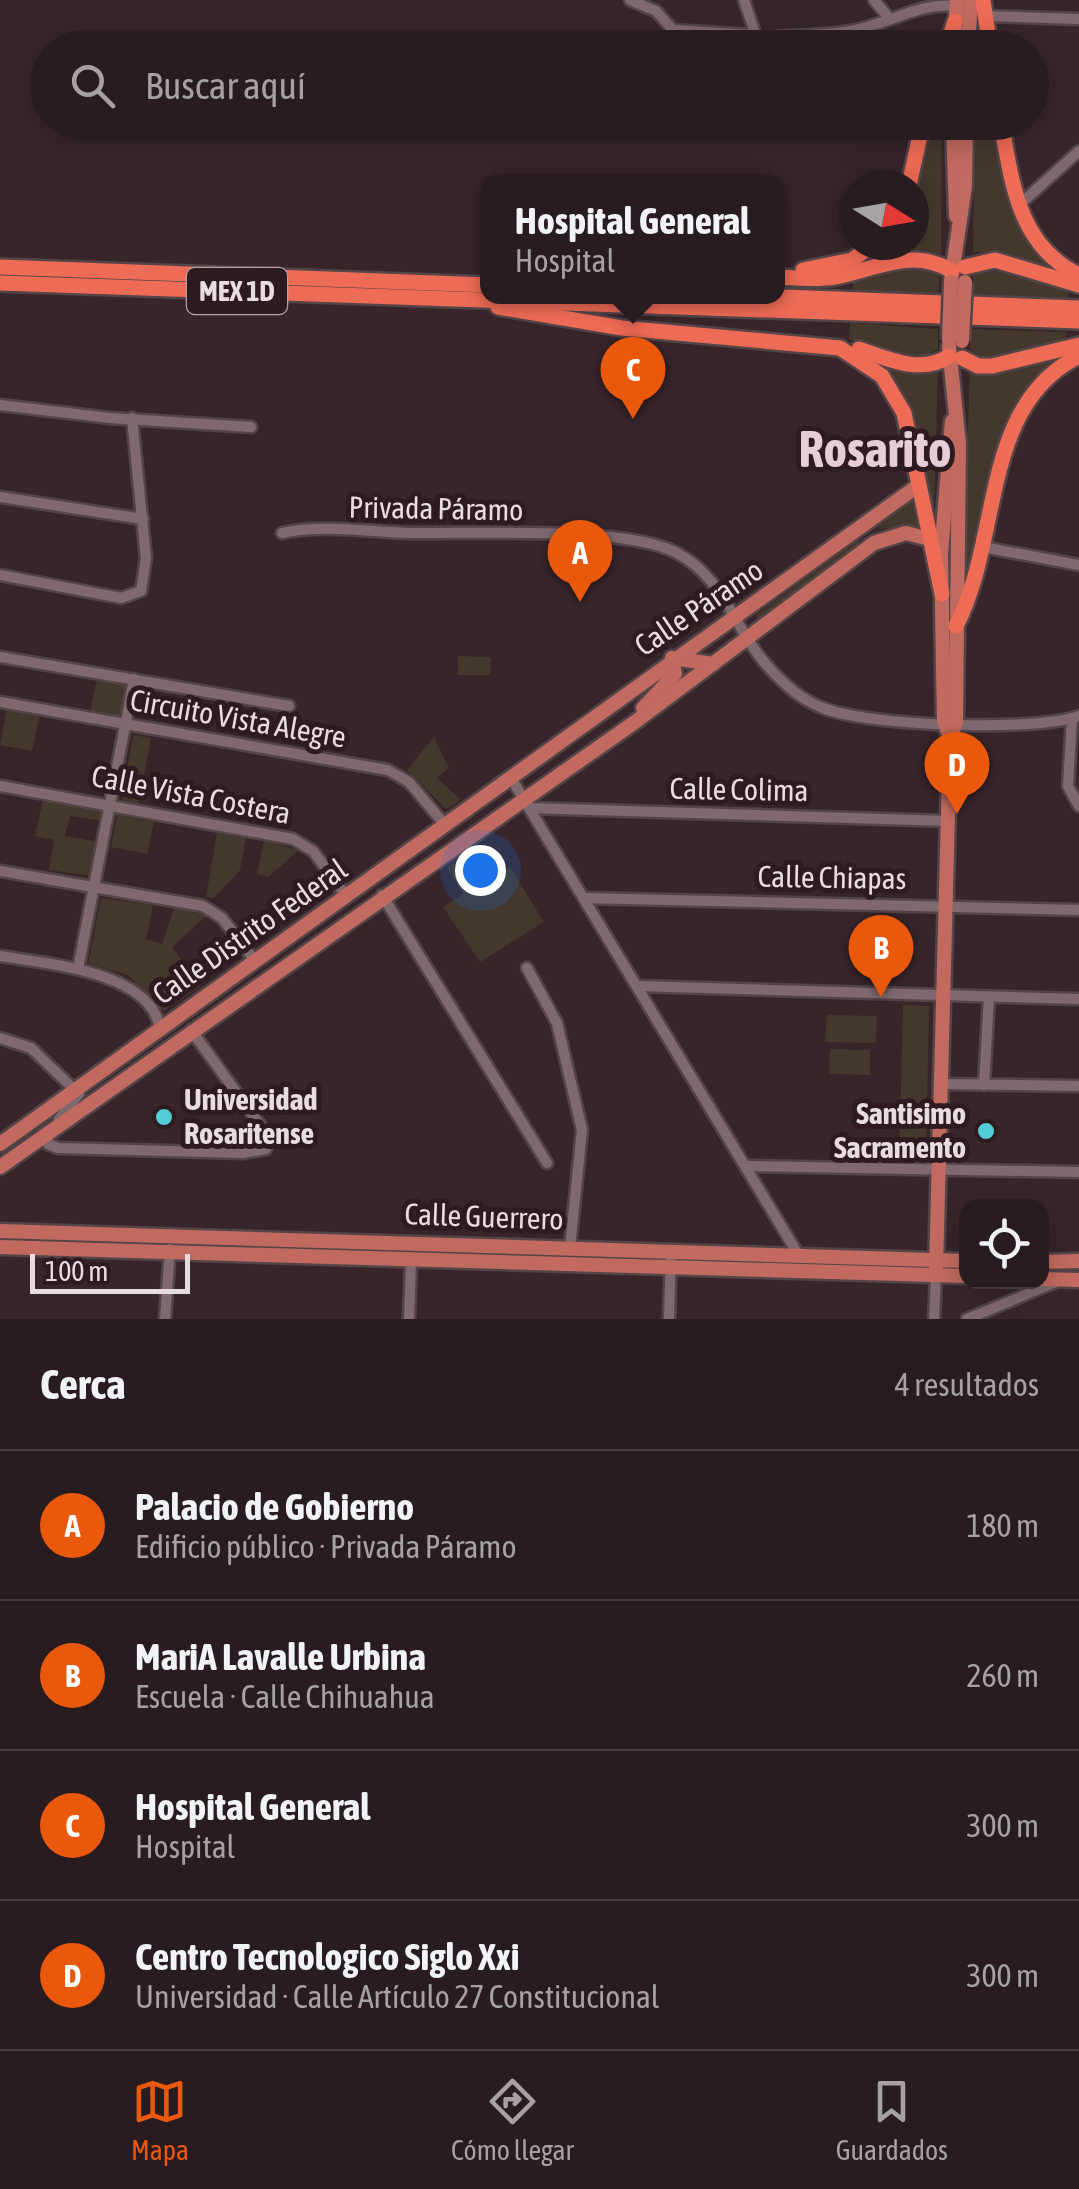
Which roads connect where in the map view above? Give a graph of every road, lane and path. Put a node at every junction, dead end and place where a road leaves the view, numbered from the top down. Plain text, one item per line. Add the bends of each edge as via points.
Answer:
1 (630, 0) edge
2 (744, 0) edge
3 (874, 0) edge
4 (960, 7) edge
5 (984, 8) edge
6 (889, 18) junction
7 (1079, 19) edge
8 (673, 30) edge
9 (753, 30) edge
10 (857, 30) edge
11 (919, 140) edge
12 (953, 140) edge
13 (965, 140) edge
14 (1005, 140) edge
15 (1079, 152) edge
16 (912, 170) edge
17 (1018, 206) junction
18 (958, 230) junction
19 (846, 260) edge
20 (0, 267) edge
21 (785, 273) edge
22 (785, 275) edge
23 (958, 275) junction
24 (1079, 275) edge
25 (0, 282) edge
26 (1079, 285) edge
27 (480, 288) edge
28 (480, 288) edge
29 (785, 297) edge
30 (537, 304) edge
31 (771, 304) edge
32 (1079, 308) edge
33 (1079, 321) edge
34 (622, 328) junction
35 (1079, 345) edge
36 (955, 349) junction
37 (1079, 356) edge
38 (0, 405) edge
39 (955, 406) junction
40 (132, 418) junction
41 (251, 427) dead end
42 (918, 485) junction
43 (0, 497) edge
44 (143, 519) junction
45 (282, 533) dead end
46 (928, 540) junction
47 (983, 547) junction
48 (1079, 565) edge
49 (0, 575) edge
50 (942, 594) junction
51 (737, 618) junction
52 (956, 626) junction
53 (747, 639) junction
54 (0, 657) edge
55 (672, 658) junction
56 (713, 664) junction
57 (134, 678) junction
58 (0, 702) edge
59 (290, 706) dead end
60 (1076, 717) edge
61 (635, 722) junction
62 (950, 722) junction
63 (125, 725) junction
64 (511, 778) junction
65 (0, 786) edge
66 (526, 803) junction
67 (110, 805) junction
68 (1079, 806) edge
69 (948, 821) junction
70 (446, 826) junction
71 (0, 871) edge
72 (95, 887) junction
73 (382, 895) junction
74 (347, 897) junction
75 (584, 898) junction
76 (946, 905) junction
77 (1079, 910) edge
78 (0, 956) edge
79 (256, 962) junction
80 (78, 968) junction
81 (528, 968) dead end
82 (638, 986) junction
83 (943, 995) junction
84 (989, 996) junction
85 (1079, 999) edge
86 (162, 1028) junction
87 (191, 1030) junction
88 (0, 1038) edge
89 (132, 1072) junction
90 (941, 1084) junction
91 (984, 1084) junction
92 (1079, 1086) edge
93 (74, 1088) junction
94 (45, 1138) junction
95 (0, 1144) edge
96 (547, 1163) dead end
97 (746, 1166) junction
98 (0, 1167) edge
99 (938, 1170) junction
100 (1079, 1172) edge
101 (0, 1230) edge
102 (170, 1246) junction
103 (0, 1247) edge
104 (570, 1247) junction
105 (798, 1254) junction
106 (671, 1258) junction
107 (411, 1261) junction
108 (959, 1262) edge
109 (1049, 1262) edge
110 (1079, 1262) edge
111 (936, 1267) junction
112 (959, 1274) edge
113 (1049, 1279) edge
114 (1062, 1280) junction
115 (1079, 1280) edge
116 (165, 1319) edge
117 (409, 1319) edge
118 (670, 1319) edge
119 (934, 1319) edge
120 (967, 1319) edge

1 - 8 street via 656,11
2 - 9 street
3 - 6 street
4 - 6 street via 936,4
5 - 7 street
6 - 10 street
11 - 16 highway
12 - 18 main road
13 - 18 main road
14 - 17 highway
15 - 17 street
17 - 24 highway via 1038,244
18 - 23 main road
19 - 21 highway
20 - 27 highway, MEX 1D
22 - 23 highway via 820,279 908,258
23 - 26 highway via 995,260
23 - 36 main road, bridge
25 - 28 highway, MEX 1D
29 - 32 highway
30 - 34 highway
31 - 33 highway, MEX 1D
34 - 36 highway via 814,337 932,366
34 - 42 highway via 805,342 858,357 882,376 904,413
35 - 36 highway via 992,366 978,366
36 - 39 main road
37 - 47 highway via 1036,387 1013,425
38 - 40 street
39 - 50 main road via 946,461
39 - 52 main road
40 - 41 street
40 - 44 street
42 - 46 highway
42 - 51 main road, Calle Páramo
43 - 44 street
44 - 49 street via 146,573 133,596
45 - 51 street, Privada Páramo via 643,542 698,568
46 - 50 highway
46 - 53 main road, Calle Páramo via 906,533 874,543
47 - 48 street
47 - 52 highway
50 - 62 main road
51 - 53 street, Privada Páramo
51 - 55 main road, Calle Páramo
52 - 62 main road
53 - 56 main road, Calle Páramo
53 - 62 street, Privada Páramo via 792,690 826,710
54 - 57 street
55 - 56 main road
55 - 61 main road via 675,674
55 - 64 main road, Calle Páramo
56 - 61 main road, Calle Páramo
57 - 59 street
57 - 63 street
58 - 63 street, Circuito Vista Alegre
60 - 62 street, Privada Páramo
60 - 68 street via 1068,786
61 - 66 main road, Calle Páramo
62 - 69 main road
63 - 67 street
63 - 70 street, Circuito Vista Alegre via 388,770 409,782
64 - 66 street
64 - 70 main road, Calle Distrito Federal
65 - 67 street, Calle Vista Costera
66 - 69 street, Calle Colima
66 - 73 main road, Calle Distrito Federal
66 - 75 street
67 - 72 street
67 - 74 street, Calle Vista Costera via 293,838 313,851
69 - 76 main road
70 - 74 main road, Calle Distrito Federal
71 - 72 street
72 - 79 street via 213,910
72 - 80 street
73 - 87 main road, Calle Distrito Federal
73 - 96 street
74 - 79 main road, Calle Distrito Federal
75 - 76 street, Calle Chiapas
75 - 82 street
76 - 77 street, Calle Chiapas
76 - 83 main road
78 - 80 street
79 - 86 main road, Calle Distrito Federal
80 - 86 street via 119,981
81 - 104 street via 557,1022 582,1130
82 - 83 street
82 - 97 street
83 - 84 street
83 - 90 main road
84 - 85 street
84 - 91 street
86 - 89 street via 126,1061
86 - 93 main road, Calle Distrito Federal
87 - 89 main road, Calle Distrito Federal
87 - 94 street via 266,1133 266,1149 54,1148
88 - 93 street via 31,1048
89 - 94 main road, Calle Distrito Federal
90 - 91 street
90 - 99 main road
91 - 92 street
93 - 94 street via 79,1100
93 - 95 main road, Calle Distrito Federal
94 - 98 main road, Calle Distrito Federal
97 - 99 street
97 - 105 street
99 - 100 street
99 - 111 main road
101 - 102 main road, Calle Guerrero
102 - 103 main road, Calle Guerrero
102 - 104 main road, Calle Guerrero
102 - 107 main road, Calle Guerrero
102 - 116 street
104 - 106 main road, Calle Guerrero
105 - 106 main road, Calle Guerrero
105 - 111 main road, Calle Guerrero
106 - 107 main road, Calle Guerrero
106 - 111 main road, Calle Guerrero
106 - 118 street
107 - 117 street
108 - 111 main road, Calle Guerrero
109 - 110 main road
111 - 112 main road, Calle Guerrero
111 - 119 street
113 - 114 main road
114 - 115 main road
114 - 120 street

